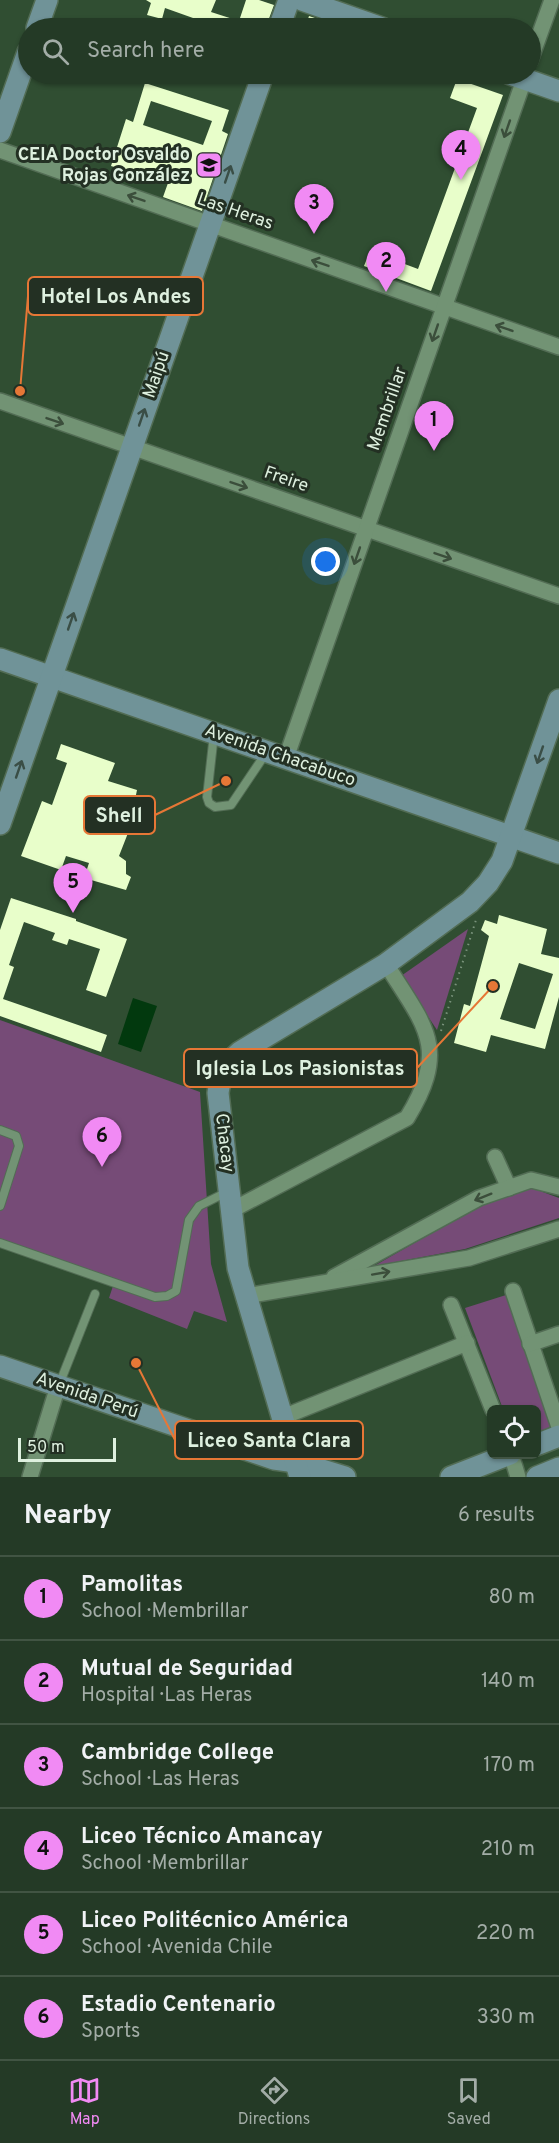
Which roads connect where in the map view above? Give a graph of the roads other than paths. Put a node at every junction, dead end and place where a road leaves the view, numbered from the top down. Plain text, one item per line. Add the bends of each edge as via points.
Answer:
1 (47, 0) edge
2 (289, 0) edge
3 (302, 0) edge
4 (552, 0) edge
5 (41, 18) edge
6 (283, 18) edge
7 (353, 18) edge
8 (541, 27) edge
9 (18, 81) edge
10 (541, 82) edge
11 (259, 84) edge
12 (519, 84) edge
13 (559, 91) edge
14 (0, 132) edge
15 (0, 150) edge
16 (210, 224) junction
17 (444, 307) junction
18 (559, 347) edge
19 (0, 402) edge
20 (132, 447) junction
21 (366, 529) junction
22 (559, 596) edge
23 (0, 658) edge
24 (52, 676) junction
25 (559, 700) edge
26 (214, 733) junction
27 (276, 755) junction
28 (0, 824) edge
29 (512, 837) junction
30 (559, 853) edge
31 (386, 964) junction
32 (0, 1130) edge
33 (495, 1158) dead end
34 (559, 1186) edge
35 (509, 1188) junction
36 (231, 1200) junction
37 (0, 1206) edge
38 (559, 1229) edge
39 (0, 1243) edge
40 (323, 1282) junction
41 (513, 1291) dead end
42 (95, 1294) dead end
43 (246, 1296) junction
44 (451, 1305) dead end
45 (559, 1334) edge
46 (467, 1343) junction
47 (530, 1344) junction
48 (0, 1366) edge
49 (58, 1386) junction
50 (491, 1405) edge
51 (282, 1417) junction
52 (559, 1426) edge
53 (559, 1437) edge
54 (541, 1444) edge
55 (499, 1459) edge
56 (511, 1459) edge
57 (559, 1468) edge
58 (298, 1470) edge
59 (30, 1477) edge
60 (345, 1477) edge
61 (451, 1477) edge
62 (518, 1477) edge
63 (537, 1477) edge

1 - 5 main road
2 - 6 main road
3 - 7 main road
4 - 8 street, Membrillar
9 - 14 main road
10 - 13 main road
16 -> 11 main road, Maipú
12 -> 17 street, Membrillar
16 -> 15 street, Las Heras
17 -> 16 street, Las Heras
20 -> 16 main road, Maipú
18 -> 17 street, Las Heras
17 -> 21 street, Membrillar
19 -> 20 street, Freire
20 -> 21 street, Freire
24 -> 20 main road, Maipú
21 -> 22 street, Freire
21 -> 27 street, Membrillar
23 - 24 main road, Avenida Chacabuco
24 - 26 main road, Avenida Chacabuco
28 -> 24 main road, Maipú
25 -> 29 main road, Chacay
26 - 27 main road, Avenida Chacabuco
26 - 27 lane via 207,797 215,807 231,806
27 - 29 main road, Avenida Chacabuco
29 - 30 main road, Avenida Chacabuco
29 - 31 main road, Chacay via 502,861 479,893
31 - 36 main road, Chacay via 247,1047 229,1064 218,1093
31 - 36 street via 424,1025 431,1060 423,1093 407,1118
32 - 37 lane via 16,1136 19,1146
33 - 35 street
34 - 35 street via 531,1180
35 -> 40 street via 479,1198
36 - 39 lane via 199,1206 189,1220 176,1292 166,1296 155,1297
36 - 43 main road, Chacay via 238,1268
40 -> 38 street via 469,1258
40 - 43 street
41 - 47 street
42 - 49 lane
43 - 51 main road, Chacay
44 - 46 street
45 - 47 street
46 - 50 street
46 - 51 street
47 - 52 street
48 - 49 main road, Avenida Perú
49 - 58 main road, Avenida Perú
49 - 59 street
51 - 58 main road, Chacay
53 - 54 main road
55 - 61 main road
56 - 62 street
57 - 63 main road
58 - 60 main road, Avenida Perú

